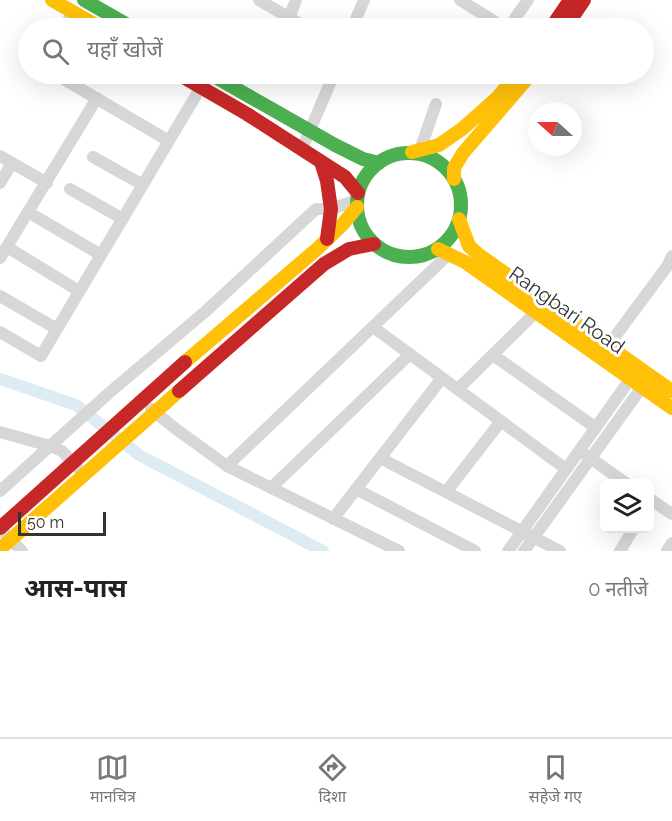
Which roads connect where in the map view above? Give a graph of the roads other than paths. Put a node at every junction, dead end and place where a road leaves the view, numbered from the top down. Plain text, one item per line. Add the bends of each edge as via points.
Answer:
1 (52, 0) edge
2 (84, 0) edge
3 (259, 0) edge
4 (296, 0) edge
5 (364, 0) edge
6 (460, 0) edge
7 (528, 0) edge
8 (570, 0) edge
9 (584, 0) edge
10 (73, 12) junction
11 (70, 18) edge
12 (84, 18) edge
13 (115, 18) edge
14 (289, 18) joint
15 (356, 18) edge
16 (490, 18) edge
17 (514, 18) edge
18 (558, 18) edge
19 (572, 18) edge
20 (72, 84) edge
21 (196, 84) edge
22 (228, 84) edge
23 (330, 84) edge
24 (509, 84) edge
25 (522, 84) edge
26 (201, 87) junction
27 (96, 98) junction
28 (436, 104) dead end
29 (310, 131) junction
30 (170, 141) junction
31 (302, 149) junction
32 (414, 151) junction
33 (0, 156) edge
34 (93, 157) dead end
35 (321, 162) junction
36 (12, 163) junction
37 (379, 163) junction
38 (454, 179) junction
39 (0, 183) edge
40 (46, 183) junction
41 (143, 185) junction
42 (70, 189) dead end
43 (357, 200) junction
44 (331, 209) junction
45 (28, 212) junction
46 (123, 219) junction
47 (459, 219) junction
48 (327, 239) junction
49 (374, 244) junction
50 (7, 247) junction
51 (443, 252) junction
52 (101, 255) junction
53 (0, 258) edge
54 (671, 263) edge
55 (79, 291) junction
56 (0, 296) edge
57 (536, 312) junction
58 (373, 327) junction
59 (57, 329) junction
60 (0, 332) edge
61 (608, 346) junction
62 (410, 354) junction
63 (493, 355) junction
64 (442, 378) junction
65 (637, 382) junction
66 (458, 389) junction
67 (672, 391) edge
68 (142, 401) junction
69 (672, 408) edge
70 (155, 412) junction
71 (501, 421) junction
72 (596, 428) junction
73 (0, 432) edge
74 (50, 446) junction
75 (579, 451) junction
76 (380, 458) junction
77 (590, 459) junction
78 (73, 463) junction
79 (227, 466) junction
80 (566, 469) junction
81 (84, 475) junction
82 (621, 479) edge
83 (271, 488) junction
84 (356, 489) junction
85 (0, 491) edge
86 (446, 492) junction
87 (654, 503) edge
88 (672, 514) edge
89 (333, 519) junction
90 (0, 528) edge
91 (522, 532) junction
92 (631, 533) edge
93 (533, 538) junction
94 (672, 543) edge
95 (4, 546) edge
96 (21, 551) edge
97 (399, 551) edge
98 (475, 551) edge
99 (508, 551) edge
100 (524, 551) edge
101 (560, 551) edge
102 (620, 551) edge
103 (667, 551) edge

1 - 10 street
2 - 13 street
3 - 14 street
4 - 14 street
5 - 15 street
6 - 16 street
7 - 17 street
8 - 18 street
9 - 19 street
10 - 11 street
10 - 12 street
20 - 27 street
21 - 26 street
22 - 29 street
23 - 29 street
24 - 32 street via 462,129 439,145
25 - 38 street via 463,153 454,168
26 - 30 street
26 - 31 street
27 - 30 street
27 - 40 street
28 - 32 street
29 - 31 street
29 - 37 street via 363,159
30 - 41 street
31 - 35 street
32 - 37 street
32 - 38 street via 435,160
33 - 36 street
34 - 41 street
35 - 43 street via 345,177
35 - 44 street
36 - 39 street
36 - 40 street
37 - 43 street via 363,180
38 - 47 street via 461,206
40 - 45 street
41 - 46 street
42 - 46 street
43 - 44 street
43 - 48 street
43 - 49 street via 359,221
44 - 48 street
44 - 74 street via 316,209
45 - 50 street
45 - 52 street
46 - 52 street
47 - 51 street
47 - 61 street, Rangbari Road via 470,246 479,255
48 - 68 street
49 - 51 street via 398,257
49 - 70 street via 349,249 324,264
50 - 53 street
50 - 55 street
51 - 57 street, Rangbari Road via 465,262
51 - 58 street
52 - 55 street
54 - 61 street
55 - 59 street
56 - 59 street
57 - 63 street
57 - 65 street, Rangbari Road
58 - 62 street
58 - 79 street
59 - 60 street via 41,356
61 - 67 street, Rangbari Road
62 - 64 street
62 - 83 street
63 - 66 street
63 - 72 street
64 - 66 street
64 - 76 street
65 - 69 street, Rangbari Road
65 - 72 street
65 - 77 street
66 - 71 street
68 - 70 street
68 - 78 street
70 - 79 street
70 - 81 street
71 - 80 street
71 - 86 street
72 - 75 street
73 - 74 street
74 - 78 street via 62,451
74 - 85 street
75 - 77 street
75 - 80 street
76 - 84 street
76 - 86 street
77 - 82 street
77 - 93 street
78 - 81 street
78 - 90 street
79 - 83 street
80 - 91 street
81 - 95 street
83 - 89 street
84 - 89 street
84 - 98 street
86 - 91 street
87 - 88 street
89 - 97 street
90 - 95 street
91 - 93 street
91 - 99 street
92 - 102 street
93 - 100 street
93 - 101 street
94 - 103 street
95 - 96 street

